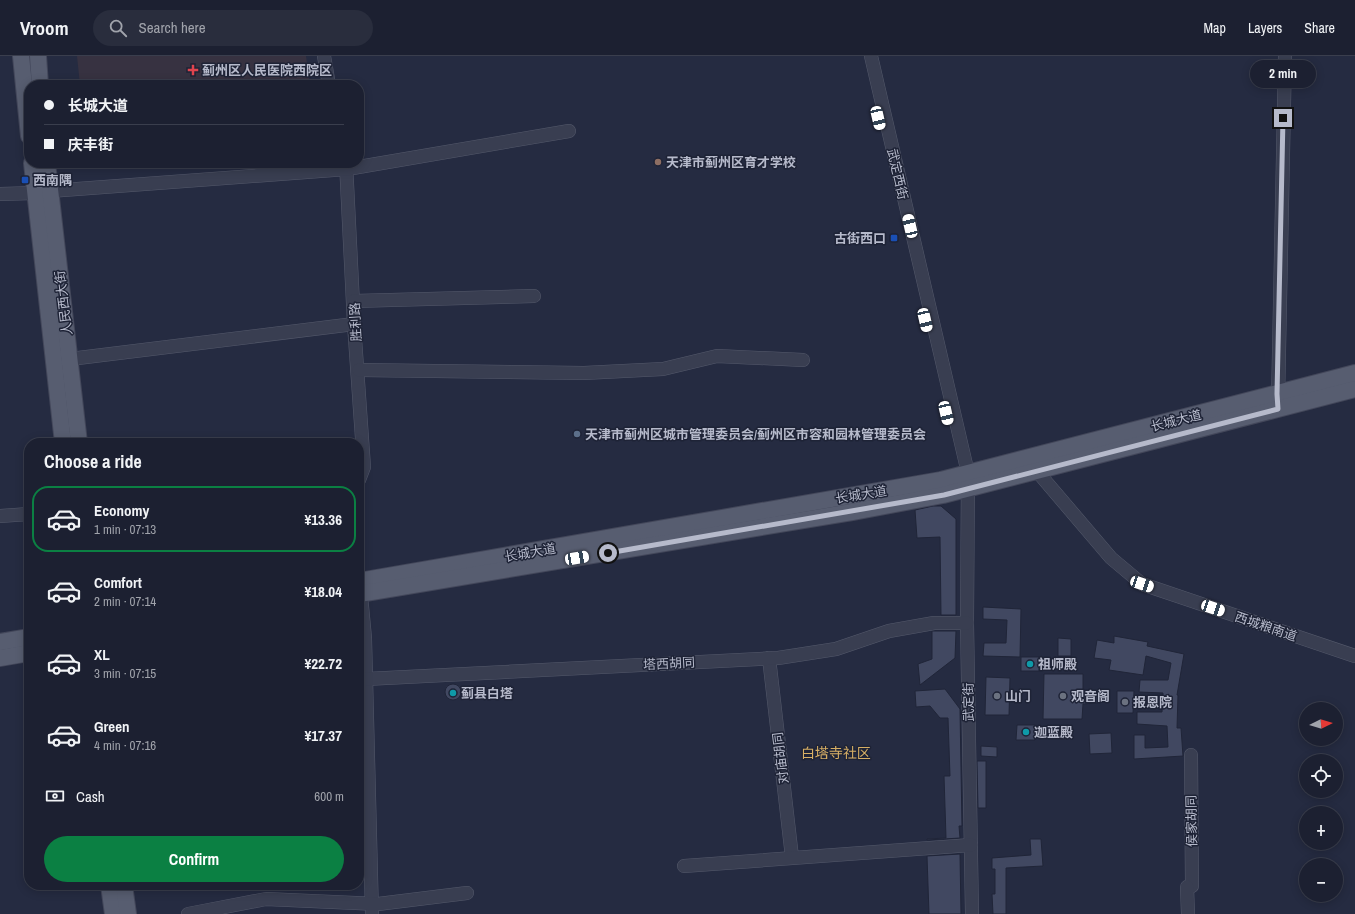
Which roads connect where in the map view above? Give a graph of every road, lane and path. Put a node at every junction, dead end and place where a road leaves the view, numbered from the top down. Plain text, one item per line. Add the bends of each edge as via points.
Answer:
1 (21, 56) edge
2 (38, 56) edge
3 (324, 56) edge
4 (864, 56) edge
5 (871, 56) edge
6 (1285, 56) edge
7 (40, 80) edge
8 (328, 80) edge
9 (24, 86) edge
10 (569, 131) dead end
11 (364, 163) edge
12 (34, 168) edge
13 (46, 168) edge
14 (323, 168) edge
15 (346, 168) edge
16 (42, 192) junction
17 (0, 194) edge
18 (534, 296) dead end
19 (354, 301) junction
20 (354, 324) junction
21 (70, 359) junction
22 (803, 360) dead end
23 (358, 370) junction
24 (1355, 373) edge
25 (1355, 389) edge
26 (1278, 402) junction
27 (63, 438) edge
28 (78, 438) edge
29 (362, 438) edge
30 (1036, 470) junction
31 (965, 479) junction
32 (24, 514) edge
33 (0, 516) edge
34 (364, 587) edge
35 (967, 623) junction
36 (24, 638) edge
37 (0, 642) edge
38 (364, 649) edge
39 (24, 654) edge
40 (1355, 656) edge
41 (0, 658) edge
42 (769, 658) junction
43 (366, 679) junction
44 (1191, 755) dead end
45 (971, 845) junction
46 (792, 857) junction
47 (684, 866) dead end
48 (110, 890) edge
49 (125, 890) edge
50 (466, 893) dead end
51 (372, 909) edge
52 (113, 914) edge
53 (128, 914) edge
54 (188, 914) edge
55 (972, 914) edge
56 (1188, 914) edge

1 - 9 main road
2 - 7 main road
3 - 8 street
4 - 31 street, 武定西街
5 - 31 street, 武定西街
6 - 26 street
10 - 11 street
12 - 16 main road, 人民西大街
13 - 16 main road, 人民西大街
14 - 16 street
15 - 19 street, 胜利路
16 - 17 street
16 - 21 main road, 人民西大街
16 - 27 main road, 人民西大街
18 - 19 street
19 - 20 street, 胜利路
20 - 21 street
20 - 23 street, 胜利路
21 - 28 main road, 人民西大街
22 - 23 street via 717,356 663,369 584,373
23 - 29 street, 胜利路
24 - 26 main road, 长城大道
25 - 26 main road, 长城大道
26 - 30 main road, 长城大道
26 - 31 main road, 长城大道
30 - 31 main road, 长城大道
30 - 40 street, 西城粮南道 via 1111,558 1142,584
31 - 34 main road, 长城大道 via 852,512
31 - 35 street, 武定街
32 - 33 street
35 - 42 street, 塔西胡同 via 934,623 889,631 836,649
35 - 45 street, 武定街
36 - 37 main road
38 - 43 street
39 - 41 main road
42 - 43 street, 塔西胡同
42 - 46 street, 对庙胡同
43 - 51 street
44 - 56 street, 侯家胡同
45 - 46 street
45 - 55 street, 武定街
46 - 47 street
48 - 52 main road
49 - 53 main road
50 - 51 street
51 - 54 street via 266,899

